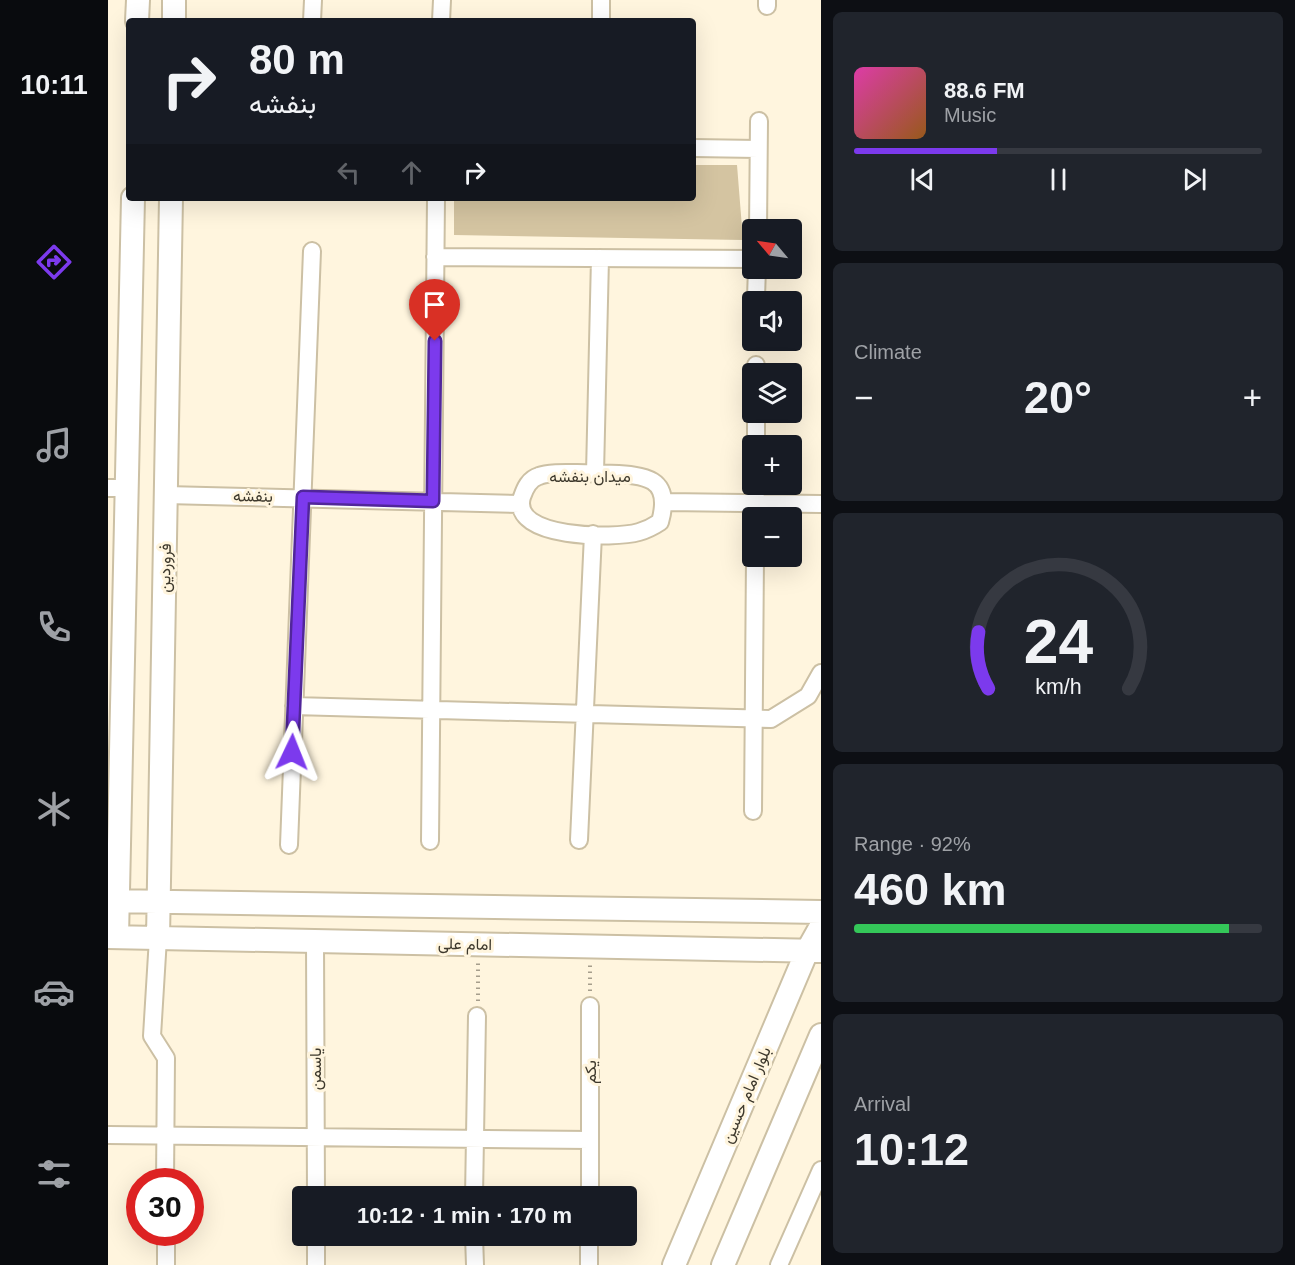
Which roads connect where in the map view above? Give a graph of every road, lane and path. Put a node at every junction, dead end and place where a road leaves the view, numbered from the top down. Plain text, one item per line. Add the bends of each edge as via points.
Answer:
1 (138, 0) edge
2 (174, 0) edge
3 (313, 0) edge
4 (442, 0) edge
5 (601, 0) edge
6 (137, 18) edge
7 (174, 18) edge
8 (312, 18) edge
9 (441, 18) edge
10 (601, 18) edge
11 (759, 122) dead end
12 (696, 148) edge
13 (759, 149) junction
14 (133, 201) edge
15 (171, 201) edge
16 (436, 201) edge
17 (758, 219) edge
18 (312, 251) dead end
19 (132, 256) junction
20 (170, 256) junction
21 (435, 257) junction
22 (600, 258) junction
23 (742, 259) edge
24 (594, 473) junction
25 (118, 488) edge
26 (166, 495) junction
27 (303, 497) junction
28 (433, 501) junction
29 (666, 502) junction
30 (520, 504) junction
31 (821, 504) edge
32 (788, 507) edge
33 (742, 509) edge
34 (593, 534) junction
35 (755, 567) edge
36 (821, 673) edge
37 (294, 706) junction
38 (431, 710) junction
39 (585, 714) junction
40 (753, 719) junction
41 (753, 811) dead end
42 (579, 840) dead end
43 (430, 842) dead end
44 (289, 845) dead end
45 (113, 901) edge
46 (159, 902) junction
47 (821, 912) edge
48 (821, 926) edge
49 (113, 937) edge
50 (158, 938) junction
51 (315, 941) junction
52 (479, 944) junction
53 (590, 947) junction
54 (814, 951) edge
55 (590, 1006) joint
56 (477, 1016) joint
57 (821, 1035) edge
58 (108, 1135) edge
59 (164, 1135) junction
60 (316, 1137) junction
61 (474, 1139) junction
62 (590, 1140) junction
63 (165, 1168) edge
64 (821, 1170) edge
65 (316, 1186) edge
66 (474, 1186) edge
67 (590, 1186) edge
68 (166, 1246) edge
69 (316, 1246) edge
70 (474, 1246) edge
71 (589, 1246) edge
72 (166, 1265) edge
73 (316, 1265) edge
74 (475, 1265) edge
75 (589, 1265) edge
76 (674, 1265) edge
77 (723, 1265) edge
78 (779, 1265) edge

1 - 6 street
2 - 7 street
3 - 8 street
4 - 9 street
5 - 10 street
11 - 13 street
12 - 13 street
13 - 17 street
14 - 19 street
15 - 20 street, فروردین
16 - 21 street
18 - 27 street
19 - 20 street
19 - 25 street
20 - 26 street, فروردین
21 - 22 street
21 - 28 street
22 - 23 street
22 - 24 street
24 - 29 street, میدان بنفشه via 643,477 660,486
24 - 30 street, میدان بنفشه via 539,476 526,485
25 - 45 street
26 - 27 street, بنفشه
26 - 46 street, فروردین
27 - 28 street, بنفشه
27 - 37 street
28 - 30 street, بنفشه
28 - 38 street
29 - 33 street
29 - 34 street via 660,522 638,532
30 - 34 street via 525,517 545,530
31 - 32 street
34 - 39 street
35 - 40 street
36 - 40 street via 808,696 771,719
37 - 38 street
37 - 44 street
38 - 39 street
38 - 43 street
39 - 40 street
39 - 42 street
40 - 41 street
45 - 46 street
45 - 49 street
46 - 47 street
46 - 50 street, فروردین
48 - 54 street, بلوار امام حسین
49 - 50 street, امام علی
50 - 51 street, امام علی
50 - 59 street via 152,1036 166,1058
51 - 52 street, امام علی
51 - 60 street, یاسمن
52 - 53 street, امام علی
52 - 56 path
53 - 54 street, امام علی
53 - 55 path
54 - 76 street, بلوار امام حسین
55 - 62 street, یکم
56 - 61 street
57 - 77 street
58 - 59 street
59 - 60 street
59 - 63 street
60 - 61 street
60 - 65 street, یاسمن
61 - 62 street
61 - 66 street
62 - 67 street, یکم
64 - 78 street
68 - 72 street
69 - 73 street
70 - 74 street
71 - 75 street

